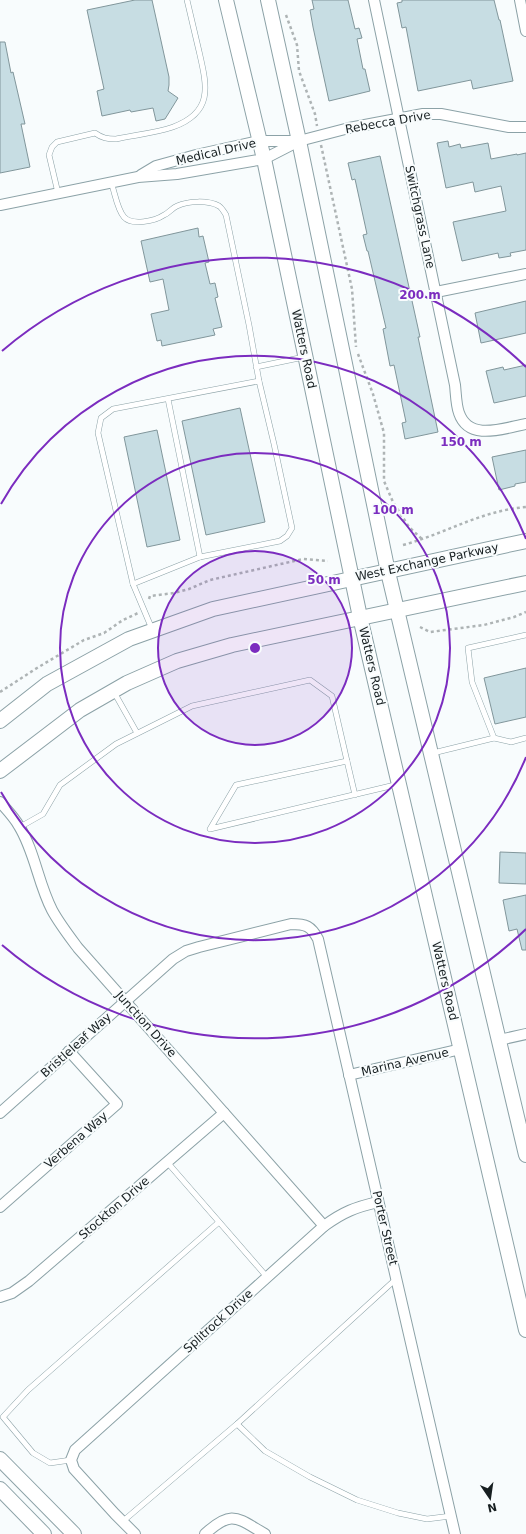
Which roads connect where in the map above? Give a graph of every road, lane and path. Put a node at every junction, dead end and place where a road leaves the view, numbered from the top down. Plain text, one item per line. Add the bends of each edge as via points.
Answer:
1 (187, 0) edge
2 (226, 0) edge
3 (268, 0) edge
4 (374, 0) edge
5 (520, 0) edge
6 (285, 13) dead end
7 (526, 30) edge
8 (398, 119) junction
9 (526, 127) edge
10 (319, 136) junction
11 (259, 141) junction
12 (299, 141) junction
13 (264, 159) junction
14 (138, 177) junction
15 (111, 182) junction
16 (58, 193) junction
17 (0, 205) edge
18 (526, 274) edge
19 (436, 292) junction
20 (305, 356) junction
21 (256, 367) junction
22 (259, 381) junction
23 (168, 399) junction
24 (526, 424) edge
25 (526, 507) edge
26 (423, 540) junction
27 (526, 541) edge
28 (404, 545) dead end
29 (200, 557) junction
30 (328, 561) dead end
31 (388, 572) junction
32 (352, 578) junction
33 (526, 583) edge
34 (134, 584) junction
35 (144, 610) junction
36 (396, 610) junction
37 (526, 612) edge
38 (360, 617) junction
39 (420, 628) dead end
40 (152, 630) junction
41 (526, 635) edge
42 (114, 691) junction
43 (0, 692) edge
44 (0, 721) edge
45 (137, 733) junction
46 (494, 738) junction
47 (526, 738) edge
48 (431, 754) junction
49 (347, 761) junction
50 (0, 771) edge
51 (400, 784) junction
52 (355, 795) junction
53 (0, 802) edge
54 (20, 827) junction
55 (307, 926) joint
56 (125, 1001) junction
57 (526, 1034) edge
58 (499, 1040) junction
59 (461, 1050) junction
60 (69, 1051) junction
61 (349, 1075) junction
62 (0, 1113) edge
63 (224, 1113) junction
64 (526, 1155) edge
65 (167, 1162) junction
66 (378, 1202) junction
67 (0, 1207) edge
68 (219, 1222) junction
69 (324, 1226) junction
70 (267, 1277) junction
71 (396, 1279) junction
72 (0, 1297) edge
73 (526, 1330) edge
74 (237, 1424) junction
75 (0, 1458) edge
76 (70, 1460) junction
77 (0, 1490) edge
78 (451, 1516) junction
79 (122, 1522) junction
80 (44, 1534) edge
81 (74, 1534) edge
82 (135, 1534) edge
83 (205, 1534) edge
84 (265, 1534) edge
85 (455, 1534) edge

1 - 16 lane via 205,78 206,92 200,107 191,118 172,127 116,139 100,137 95,133 57,142 49,155
2 - 11 main road, Watters Road
3 - 12 main road
4 - 8 street, Switchgrass Lane
5 - 7 street
6 - 10 path via 297,45 299,71 315,114
8 - 9 street, Rebecca Drive via 423,114 441,114 509,127
8 - 10 street, Rebecca Drive
8 - 19 street, Switchgrass Lane
10 - 12 street, Rebecca Drive
10 - 26 path via 352,290 357,350 384,434 384,481 393,502 409,527
11 - 12 street, Medical Drive
11 - 13 main road, Watters Road
11 - 14 street, Medical Drive via 156,166
12 - 13 street, Medical Drive
12 - 31 main road
13 - 14 street, Medical Drive via 177,174
13 - 20 main road, Watters Road
14 - 15 street, Medical Drive
15 - 16 street, Medical Drive
15 - 21 lane via 123,216 128,221 153,220 176,206 188,203 209,202 220,206 226,215
16 - 17 street, Medical Drive
18 - 19 street
19 - 24 street, Switchgrass Lane via 459,413 464,423 472,430 484,432
20 - 21 lane
20 - 32 main road, Watters Road
21 - 22 lane
22 - 23 lane
22 - 29 lane via 292,528 280,541
23 - 29 lane
23 - 34 lane via 114,409 101,418 98,433
25 - 26 path via 490,513
26 - 28 path
27 - 31 main road, West Exchange Parkway
29 - 34 lane
30 - 35 path via 303,559 210,580 174,593 150,596
31 - 32 main road, West Exchange Parkway
31 - 36 main road
32 - 38 main road, Watters Road
32 - 40 main road, West Exchange Parkway via 213,609
33 - 36 main road
34 - 35 lane
35 - 40 lane
35 - 43 path via 122,620 104,633 84,640
36 - 38 main road
36 - 48 main road
37 - 39 path via 484,626 430,632
38 - 42 main road via 232,645 177,661
38 - 51 main road, Watters Road
40 - 44 main road, West Exchange Parkway via 129,639 47,684
41 - 46 lane via 468,648 472,682
42 - 45 lane
42 - 50 main road via 80,710
45 - 49 lane via 192,706 310,680 332,696
45 - 54 lane via 116,744 60,785 43,814
46 - 47 lane via 511,742
46 - 48 lane
48 - 58 main road
49 - 52 lane
49 - 52 lane via 236,785 210,829
51 - 52 lane
51 - 59 main road, Watters Road
53 - 54 street, Junction Drive
54 - 56 street, Junction Drive via 52,910 78,948
55 - 56 street, Bristleleaf Way via 291,924 186,952 173,959
55 - 61 street, Porter Street via 314,931 318,939
56 - 60 street, Bristleleaf Way
56 - 63 street, Junction Drive
57 - 58 street
58 - 64 main road
59 - 61 street, Marina Avenue
59 - 73 main road, Watters Road via 519,1288
60 - 62 street, Bristleleaf Way
60 - 67 street, Verbena Way via 117,1104
61 - 66 street, Porter Street
63 - 65 street, Stockton Drive
63 - 69 street, Junction Drive
65 - 68 lane
65 - 72 street, Stockton Drive via 29,1281
66 - 69 street, Splitrock Drive via 346,1211
66 - 71 street, Porter Street
68 - 70 lane
68 - 76 lane via 28,1390 3,1417 33,1453 50,1463
69 - 70 street, Splitrock Drive
70 - 76 street, Splitrock Drive via 75,1450
71 - 74 lane
71 - 78 street, Porter Street
74 - 78 lane via 265,1452 357,1500 427,1519
74 - 79 lane
75 - 81 main road
76 - 79 street via 74,1469
77 - 80 main road
78 - 85 street, Porter Street
79 - 82 street
83 - 84 street via 216,1523 228,1518 240,1520

